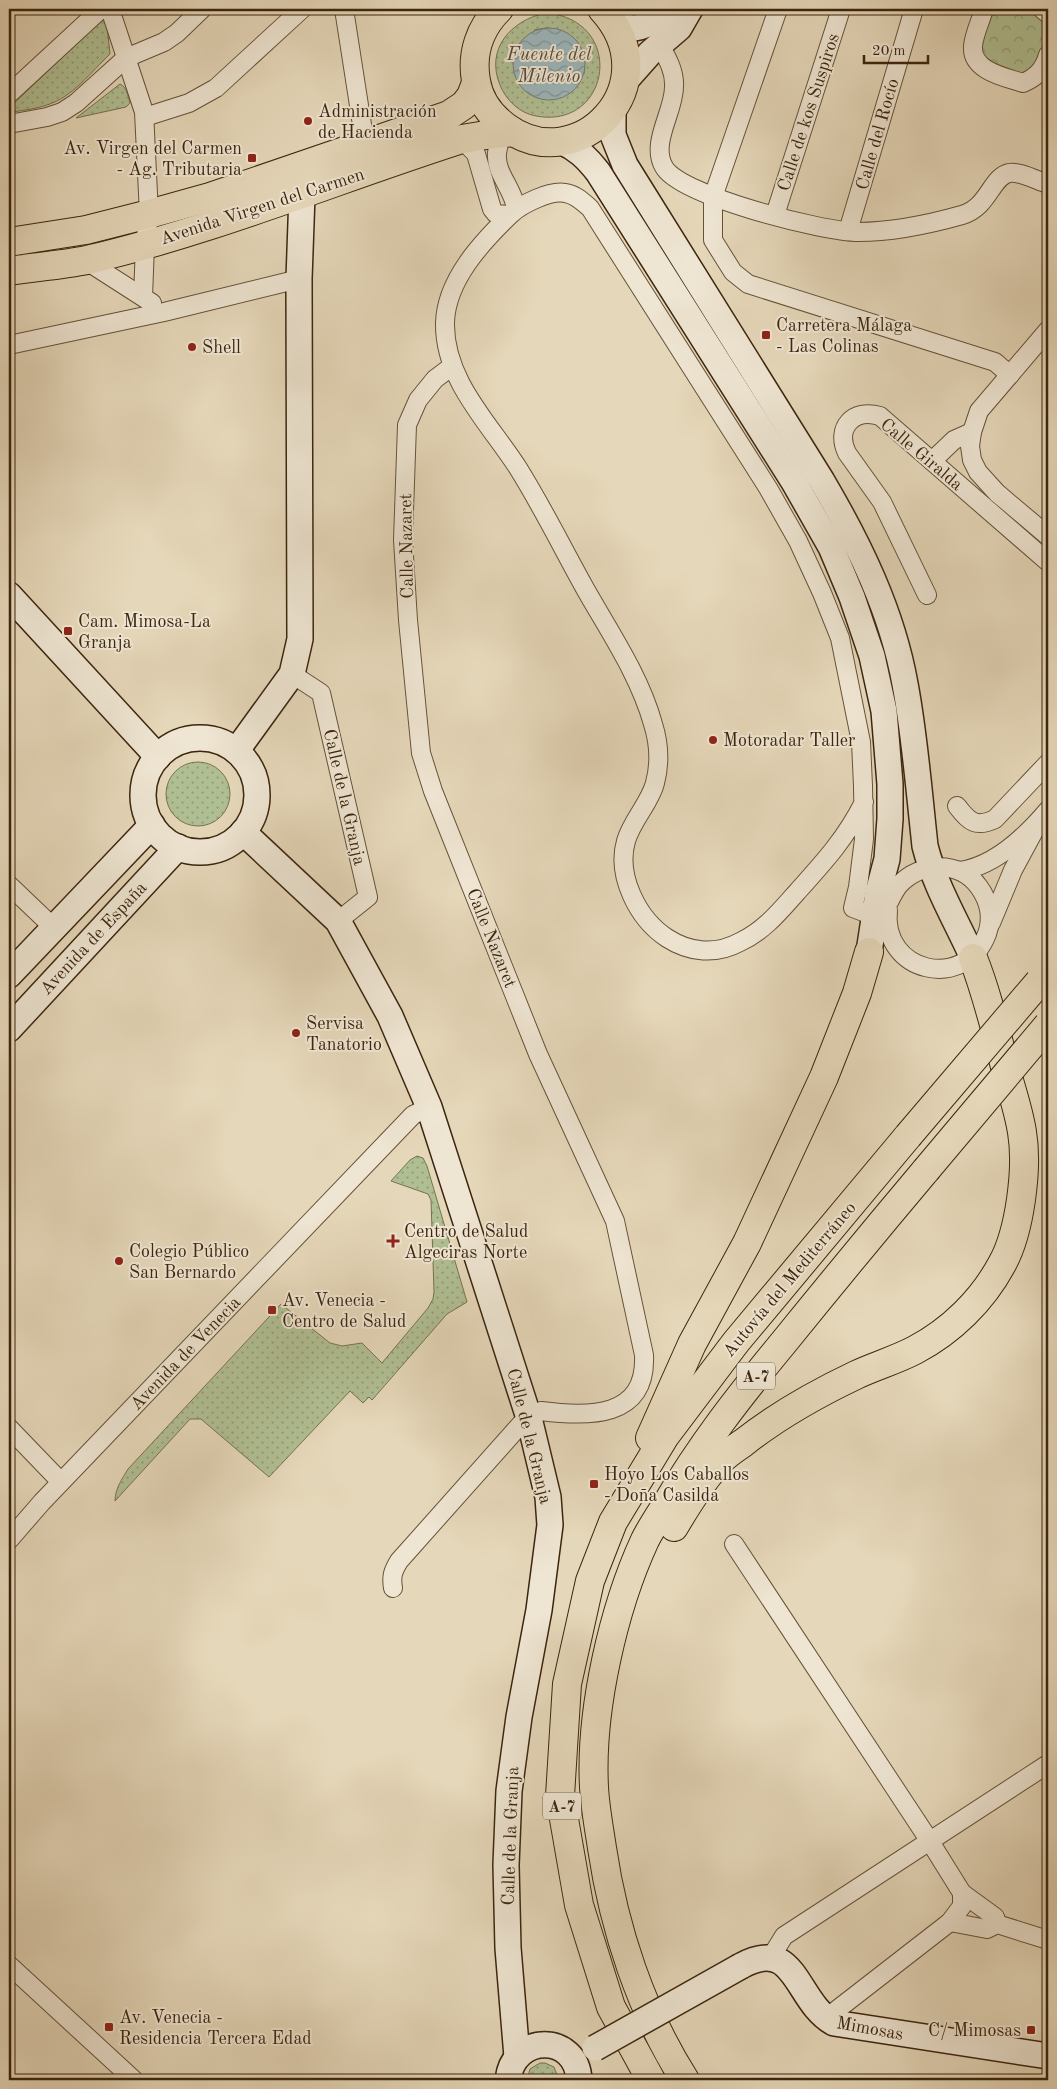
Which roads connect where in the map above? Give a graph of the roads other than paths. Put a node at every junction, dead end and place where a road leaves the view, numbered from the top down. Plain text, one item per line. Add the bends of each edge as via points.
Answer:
1 (101, 9) edge
2 (110, 9) edge
3 (202, 9) edge
4 (302, 9) edge
5 (344, 9) edge
6 (499, 9) edge
7 (666, 9) edge
8 (690, 9) edge
9 (778, 9) edge
10 (842, 9) edge
11 (914, 9) edge
12 (984, 9) edge
13 (607, 14) edge
14 (660, 45) junction
15 (1048, 54) edge
16 (126, 58) junction
17 (626, 80) junction
18 (476, 83) junction
19 (9, 94) edge
20 (613, 109) junction
21 (144, 118) junction
22 (9, 124) edge
23 (508, 133) junction
24 (462, 139) junction
25 (560, 141) junction
26 (365, 144) junction
27 (1048, 184) edge
28 (508, 186) junction
29 (488, 192) junction
30 (302, 194) junction
31 (713, 197) junction
32 (513, 212) junction
33 (149, 214) junction
34 (776, 215) junction
35 (848, 231) junction
36 (9, 242) edge
37 (145, 245) junction
38 (85, 260) junction
39 (9, 271) edge
40 (299, 279) junction
41 (143, 297) junction
42 (164, 312) junction
43 (1048, 330) edge
44 (9, 345) edge
45 (451, 367) junction
46 (1010, 375) junction
47 (972, 432) junction
48 (932, 461) junction
49 (1048, 536) edge
50 (1048, 562) edge
51 (9, 595) edge
52 (927, 595) dead end
53 (292, 674) junction
54 (237, 750) junction
55 (158, 757) junction
56 (1048, 763) edge
57 (890, 784) junction
58 (864, 802) junction
59 (957, 806) dead end
60 (1044, 815) edge
61 (152, 825) junction
62 (243, 832) junction
63 (864, 840) junction
64 (178, 847) junction
65 (930, 868) junction
66 (960, 871) junction
67 (9, 885) edge
68 (877, 904) junction
69 (338, 921) junction
70 (989, 927) junction
71 (53, 928) junction
72 (870, 952) joint
73 (973, 958) junction
74 (9, 976) edge
75 (1044, 976) edge
76 (1048, 1025) edge
77 (9, 1029) edge
78 (429, 1107) junction
79 (530, 1418) junction
80 (9, 1428) edge
81 (62, 1482) junction
82 (613, 1522) junction
83 (9, 1540) edge
84 (734, 1544) dead end
85 (393, 1588) dead end
86 (621, 1604) junction
87 (1048, 1764) edge
88 (929, 1840) junction
89 (962, 1900) junction
90 (950, 1922) junction
91 (997, 1924) junction
92 (1048, 1940) edge
93 (771, 1957) junction
94 (9, 1965) edge
95 (825, 2019) junction
96 (527, 2051) junction
97 (1048, 2056) edge
98 (574, 2067) edge
99 (134, 2080) edge
100 (508, 2080) edge
101 (652, 2080) edge
102 (685, 2080) edge

1 - 19 street
2 - 16 street
3 - 16 street via 164,42
4 - 21 street via 216,88 189,103
5 - 26 street
6 - 18 main road via 487,22 475,51
7 - 13 main road via 652,22 634,29 626,28
8 - 14 main road via 679,28
9 - 31 street
10 - 34 street, Calle de kos Suspiros
11 - 35 street, Calle del Rocío
12 - 15 street via 973,46 974,55 985,69 1023,83 1040,73
13 - 17 main road via 620,33 625,48
14 - 17 main road via 637,65
14 - 31 street via 674,73 675,89 659,149 663,166 675,180
16 - 21 street
16 - 22 street via 62,112
17 - 20 main road
18 - 23 main road via 489,111
18 - 26 main road, Avenida Virgen del Carmen via 464,105 449,115
20 - 25 main road via 590,131
20 - 65 main road via 612,135 625,165 822,481 851,530 873,578 905,682
21 - 33 street
23 - 24 main road, Avenida Virgen del Carmen
23 - 25 main road via 544,142
23 - 28 street via 497,154 497,162
24 - 29 street via 476,154
24 - 30 main road, Avenida Virgen del Carmen
25 - 57 main road via 573,146 598,172 794,482 831,547 872,656 884,711
26 - 33 main road, Avenida Virgen del Carmen
27 - 35 street via 1020,174 1008,174 998,179 978,207 964,214 899,228
28 - 29 street
28 - 32 street via 513,194
29 - 32 street via 496,214
30 - 37 main road, Avenida Virgen del Carmen
30 - 40 main road
31 - 34 street
31 - 46 street via 713,240 733,272 748,284 995,362
32 - 45 street via 461,273 451,296 445,320
32 - 58 street via 534,199 564,192 590,208 768,488 798,541 840,638 861,742
33 - 36 main road, Avenida Virgen del Carmen via 86,230
33 - 37 street
34 - 35 street
37 - 38 main road, Avenida Virgen del Carmen
37 - 41 street
38 - 39 main road, Avenida Virgen del Carmen
38 - 41 street
40 - 42 street
40 - 53 main road via 300,639
41 - 42 street
42 - 44 street
43 - 46 street
45 - 58 street via 518,469 626,661 654,725 658,755 655,785 626,841 623,861 625,881 649,922 671,940 690,949 721,950 741,942 760,931 836,850
45 - 79 street, Calle Nazaret via 435,379 418,400 407,425 403,540 421,753 538,1054 615,1222 644,1355 645,1370 641,1383 632,1398 622,1406 598,1413 541,1411
46 - 47 street via 979,412
47 - 48 street via 954,440
47 - 49 street via 972,460 978,472 997,493
48 - 50 street, Calle Giralda
48 - 52 street, Calle Giralda via 880,416 864,414 844,429 842,437 847,453 882,502
51 - 55 main road
53 - 54 main road
53 - 69 street, Calle de la Granja via 321,693 368,897
54 - 55 main road via 222,742 196,738 171,746
54 - 62 main road via 249,764 256,781 257,799 253,816
55 - 61 main road via 148,772 144,790 145,808
56 - 59 street via 995,819 985,824 977,824
57 - 63 street
57 - 68 main road via 887,859
58 - 63 street
60 - 66 street via 992,860 978,868
60 - 70 street via 1013,870
61 - 64 main road
61 - 71 main road, Avenida de España
62 - 64 main road via 230,844 213,850 195,852
62 - 69 main road, Calle de la Granja
63 - 68 street
64 - 77 main road, Avenida de España
65 - 66 street via 942,866
65 - 68 street via 912,875
65 - 73 main road
66 - 70 street via 977,884 986,897
67 - 71 street
68 - 72 main road
68 - 73 street via 893,943 911,962 943,969
69 - 78 main road, Calle de la Granja via 390,1016
70 - 73 street
71 - 74 main road, Avenida de España
72 - 82 main road via 824,1077 747,1243 692,1344
73 - 86 main road via 987,997 1022,1132 1025,1166 1022,1198 1003,1263 982,1294 937,1338 809,1399 763,1427 722,1459 690,1500 655,1562
75 - 82 main road, Autovía del Mediterráneo / A-7, bridge via 736,1342 665,1436
76 - 86 main road, Autovía del Mediterráneo / A-7, bridge via 739,1396 707,1439 646,1540
78 - 79 main road, Calle de la Granja
78 - 81 street, Avenida de Venecia via 413,1115
79 - 85 street via 521,1424 399,1561 391,1578
79 - 96 main road, Calle de la Granja via 548,1497 550,1525 509,1791 506,1865 508,1948 514,2012
80 - 81 street
81 - 83 street, Avenida de Venecia
82 - 101 main road, Autovía del Mediterráneo / A-7 via 590,1581 566,1684 560,1796 579,1906 608,1998
84 - 88 street
86 - 102 main road, Autovía del Mediterráneo / A-7 via 596,1715 594,1786 608,1888 629,1963 656,2030
87 - 88 street
88 - 89 street
88 - 93 street via 784,1936
89 - 90 street
89 - 91 street via 995,1917
90 - 91 street via 987,1929
90 - 95 street
91 - 92 street
93 - 95 main road, Mimosas via 787,1966 811,2004
93 - 98 main road, bridge via 741,1966 594,2048
94 - 99 street
95 - 97 main road, Mimosas via 834,2024
96 - 98 main road via 547,2045
96 - 100 main road via 509,2071

